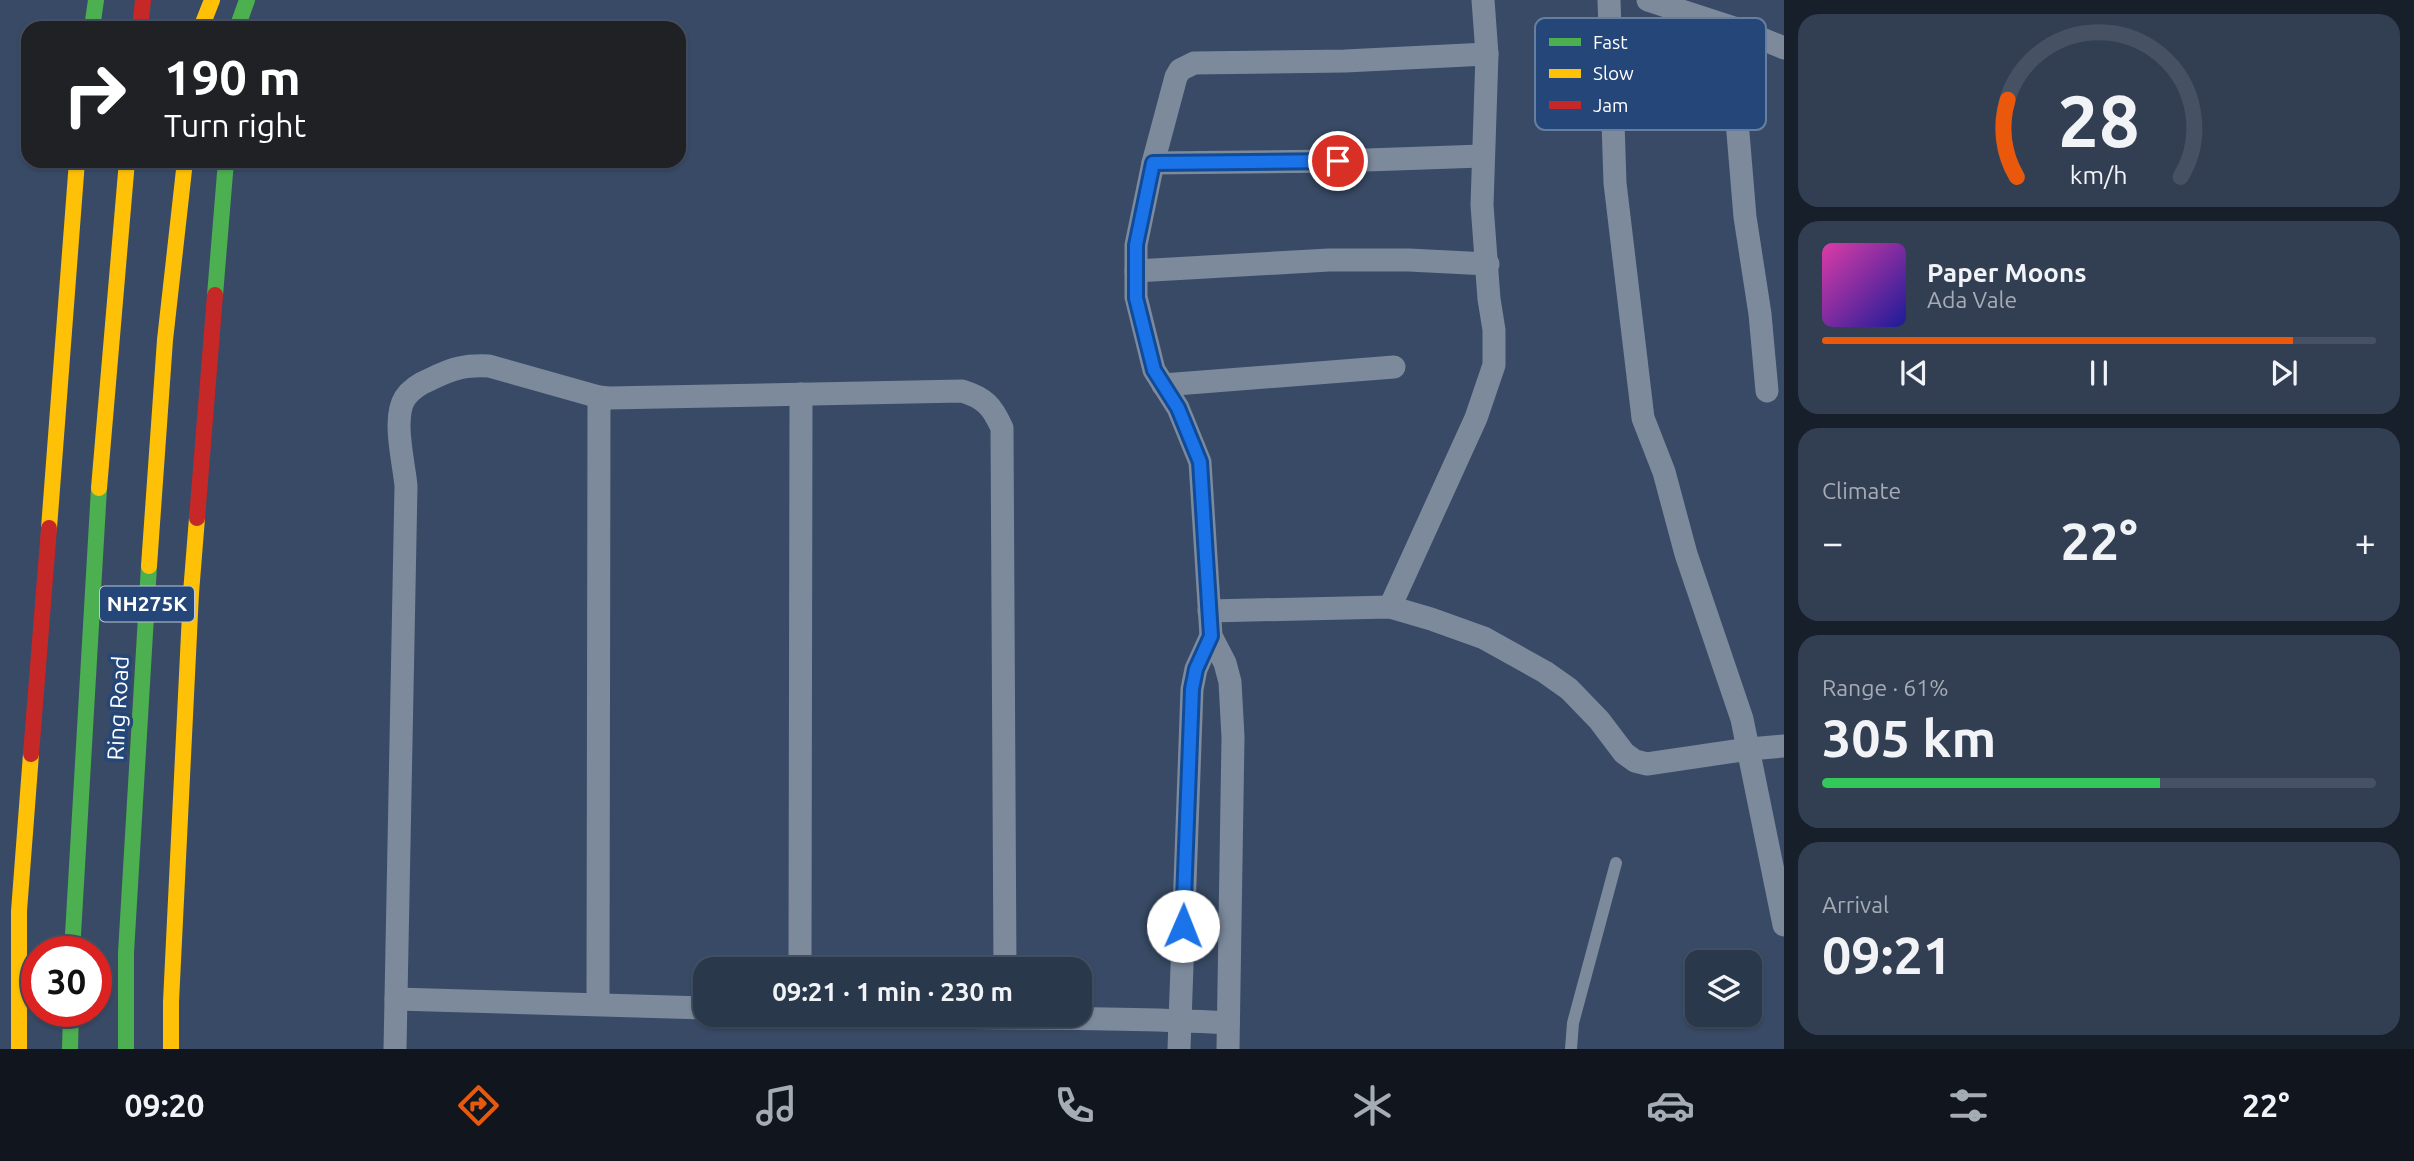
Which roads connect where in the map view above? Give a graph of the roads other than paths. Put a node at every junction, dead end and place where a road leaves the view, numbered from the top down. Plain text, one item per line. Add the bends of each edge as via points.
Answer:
1 (96, 0) edge
2 (143, 0) edge
3 (212, 0) edge
4 (247, 0) edge
5 (1483, 0) edge
6 (1609, 0) edge
7 (1648, 0) edge
8 (1610, 18) edge
9 (1703, 18) edge
10 (93, 21) edge
11 (141, 21) edge
12 (204, 21) edge
13 (240, 21) edge
14 (1766, 41) edge
15 (1784, 48) edge
16 (1487, 54) junction
17 (1613, 130) edge
18 (1738, 130) edge
19 (1482, 156) junction
20 (1153, 163) junction
21 (76, 168) edge
22 (126, 168) edge
23 (184, 168) edge
24 (225, 168) edge
25 (1488, 264) junction
26 (1136, 271) junction
27 (1394, 368) dead end
28 (1163, 385) junction
29 (1767, 391) dead end
30 (801, 394) junction
31 (599, 397) junction
32 (1390, 607) junction
33 (1209, 611) junction
34 (1211, 636) junction
35 (1784, 746) edge
36 (1749, 748) junction
37 (1616, 863) dead end
38 (1784, 925) edge
39 (73, 936) edge
40 (800, 957) edge
41 (1005, 957) edge
42 (396, 999) junction
43 (598, 1004) junction
44 (693, 1008) edge
45 (1092, 1018) edge
46 (1181, 1020) junction
47 (1228, 1023) junction
48 (71, 1027) edge
49 (19, 1049) edge
50 (71, 1049) edge
51 (126, 1049) edge
52 (171, 1049) edge
53 (395, 1049) edge
54 (1179, 1049) edge
55 (1228, 1049) edge
56 (1572, 1049) edge

1 - 10 main road
2 - 11 main road
3 - 12 main road
4 - 13 main road
5 - 16 street
6 - 8 street
7 - 9 street
14 - 15 street
16 - 19 street
16 - 20 street via 1194,63 1176,77
17 - 36 street via 1615,183 1643,418
18 - 29 street
19 - 20 street
19 - 25 street
20 - 26 street via 1136,245
21 - 49 main road via 19,911
22 - 39 main road, Ring Road / NH275K via 108,353
23 - 51 main road, Ring Road / NH275K via 165,340 149,569 126,953
24 - 52 main road via 191,593
25 - 26 street via 1329,260
25 - 32 street via 1494,365 1476,418
26 - 28 street via 1136,298 1154,370
27 - 28 street
28 - 33 street via 1178,408 1200,462
30 - 31 street
30 - 40 street
30 - 41 street via 962,391 981,397 1002,428
31 - 42 street via 472,365 454,367 418,385 400,411 406,486
31 - 43 street
32 - 33 street
32 - 36 street via 1484,638 1545,672 1569,689 1635,761 1647,764
33 - 34 street
34 - 46 street via 1192,689
34 - 47 street via 1230,682 1233,737
35 - 36 street
36 - 38 street
37 - 56 lane via 1573,1023
42 - 43 street
42 - 53 street
43 - 44 street
45 - 46 street
46 - 47 street
46 - 54 street
47 - 55 street
48 - 50 main road

